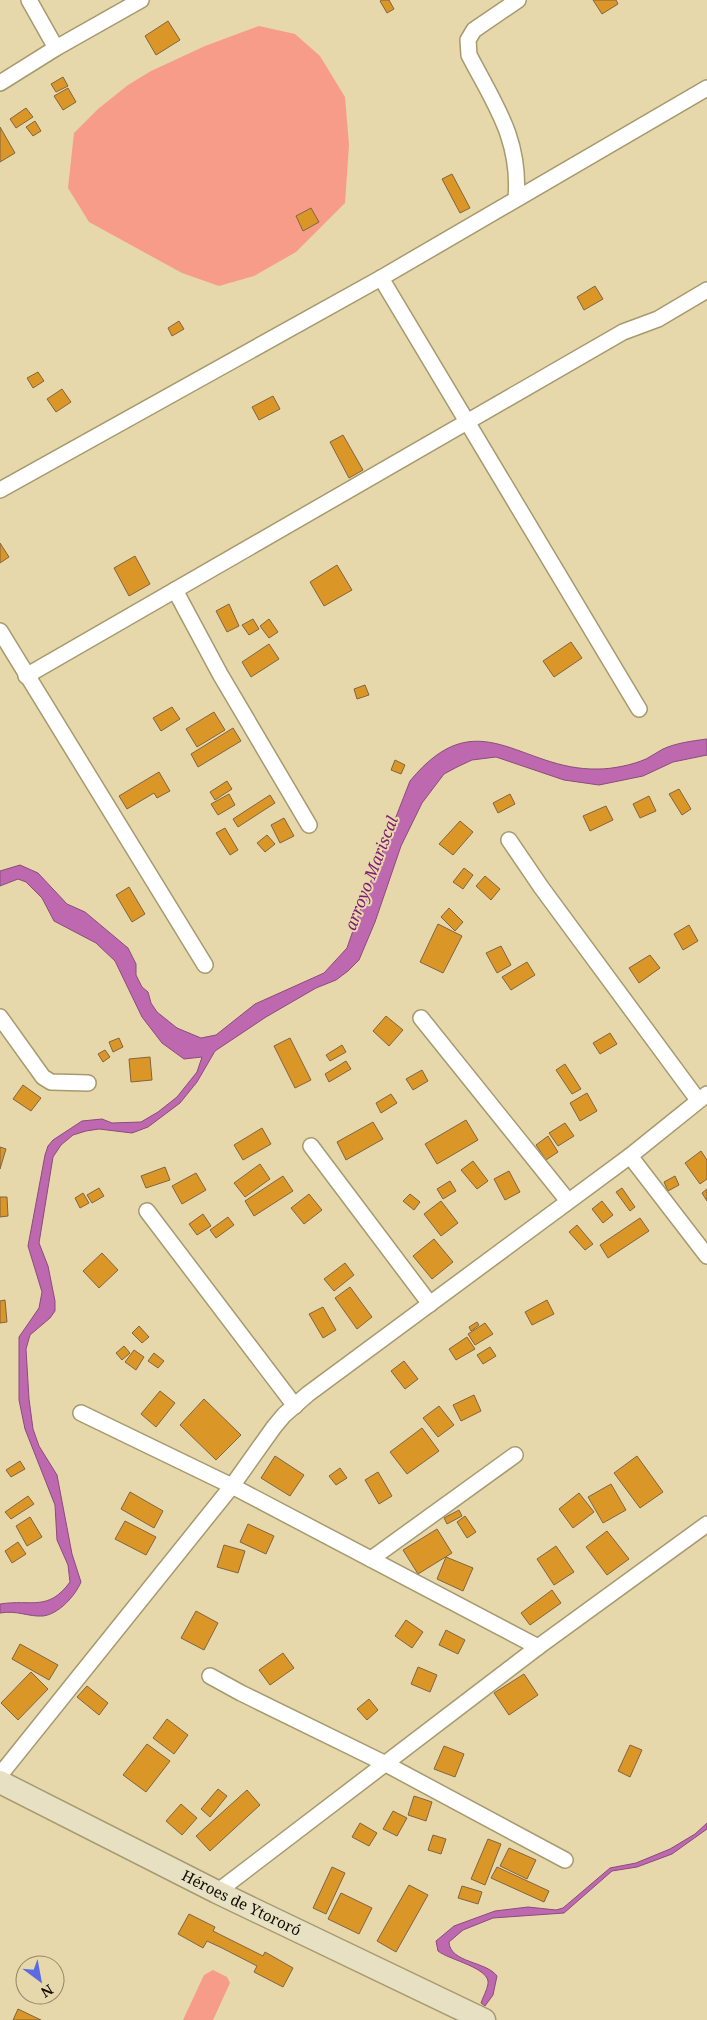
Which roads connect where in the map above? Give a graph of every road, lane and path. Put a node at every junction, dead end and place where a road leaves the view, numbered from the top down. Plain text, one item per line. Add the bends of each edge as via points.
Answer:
1 (30, 0) edge
2 (141, 0) edge
3 (518, 0) edge
4 (56, 48) junction
5 (0, 83) edge
6 (707, 88) edge
7 (516, 199) junction
8 (381, 278) junction
9 (707, 290) edge
10 (468, 423) junction
11 (0, 490) edge
12 (175, 590) junction
13 (0, 631) edge
14 (26, 676) junction
15 (639, 709) dead end
16 (308, 825) dead end
17 (509, 840) dead end
18 (205, 965) dead end
19 (0, 1017) edge
20 (422, 1018) dead end
21 (88, 1083) dead end
22 (703, 1097) edge
23 (311, 1146) dead end
24 (630, 1156) junction
25 (568, 1201) junction
26 (147, 1211) dead end
27 (707, 1256) edge
28 (430, 1304) junction
29 (295, 1406) junction
30 (81, 1413) dead end
31 (515, 1455) dead end
32 (232, 1486) junction
33 (707, 1524) edge
34 (371, 1558) junction
35 (538, 1647) junction
36 (210, 1676) dead end
37 (386, 1764) junction
38 (0, 1775) edge
39 (0, 1782) edge
40 (565, 1860) dead end
41 (217, 1892) junction
42 (484, 2020) edge

1 - 4 street
2 - 4 street
3 - 7 street via 474,30 468,40 468,55 512,143 517,166
4 - 5 street
6 - 7 street
7 - 8 street
8 - 10 street
8 - 11 street
9 - 10 street via 658,319 623,332
10 - 12 street
10 - 15 street
12 - 14 street
12 - 16 street
13 - 14 street
14 - 18 street
17 - 22 street via 541,887
19 - 21 street via 43,1077 51,1082
20 - 25 street
22 - 24 street
23 - 28 street
24 - 25 street
24 - 27 street
25 - 28 street
26 - 29 street
28 - 29 street
29 - 32 street via 274,1428
30 - 32 street
31 - 34 street
32 - 34 street
32 - 38 street
33 - 35 street
34 - 35 street
35 - 37 street
36 - 37 street
37 - 40 street
37 - 41 street
39 - 41 main road, Héroes de Ytororó
41 - 42 main road, Héroes de Ytororó

